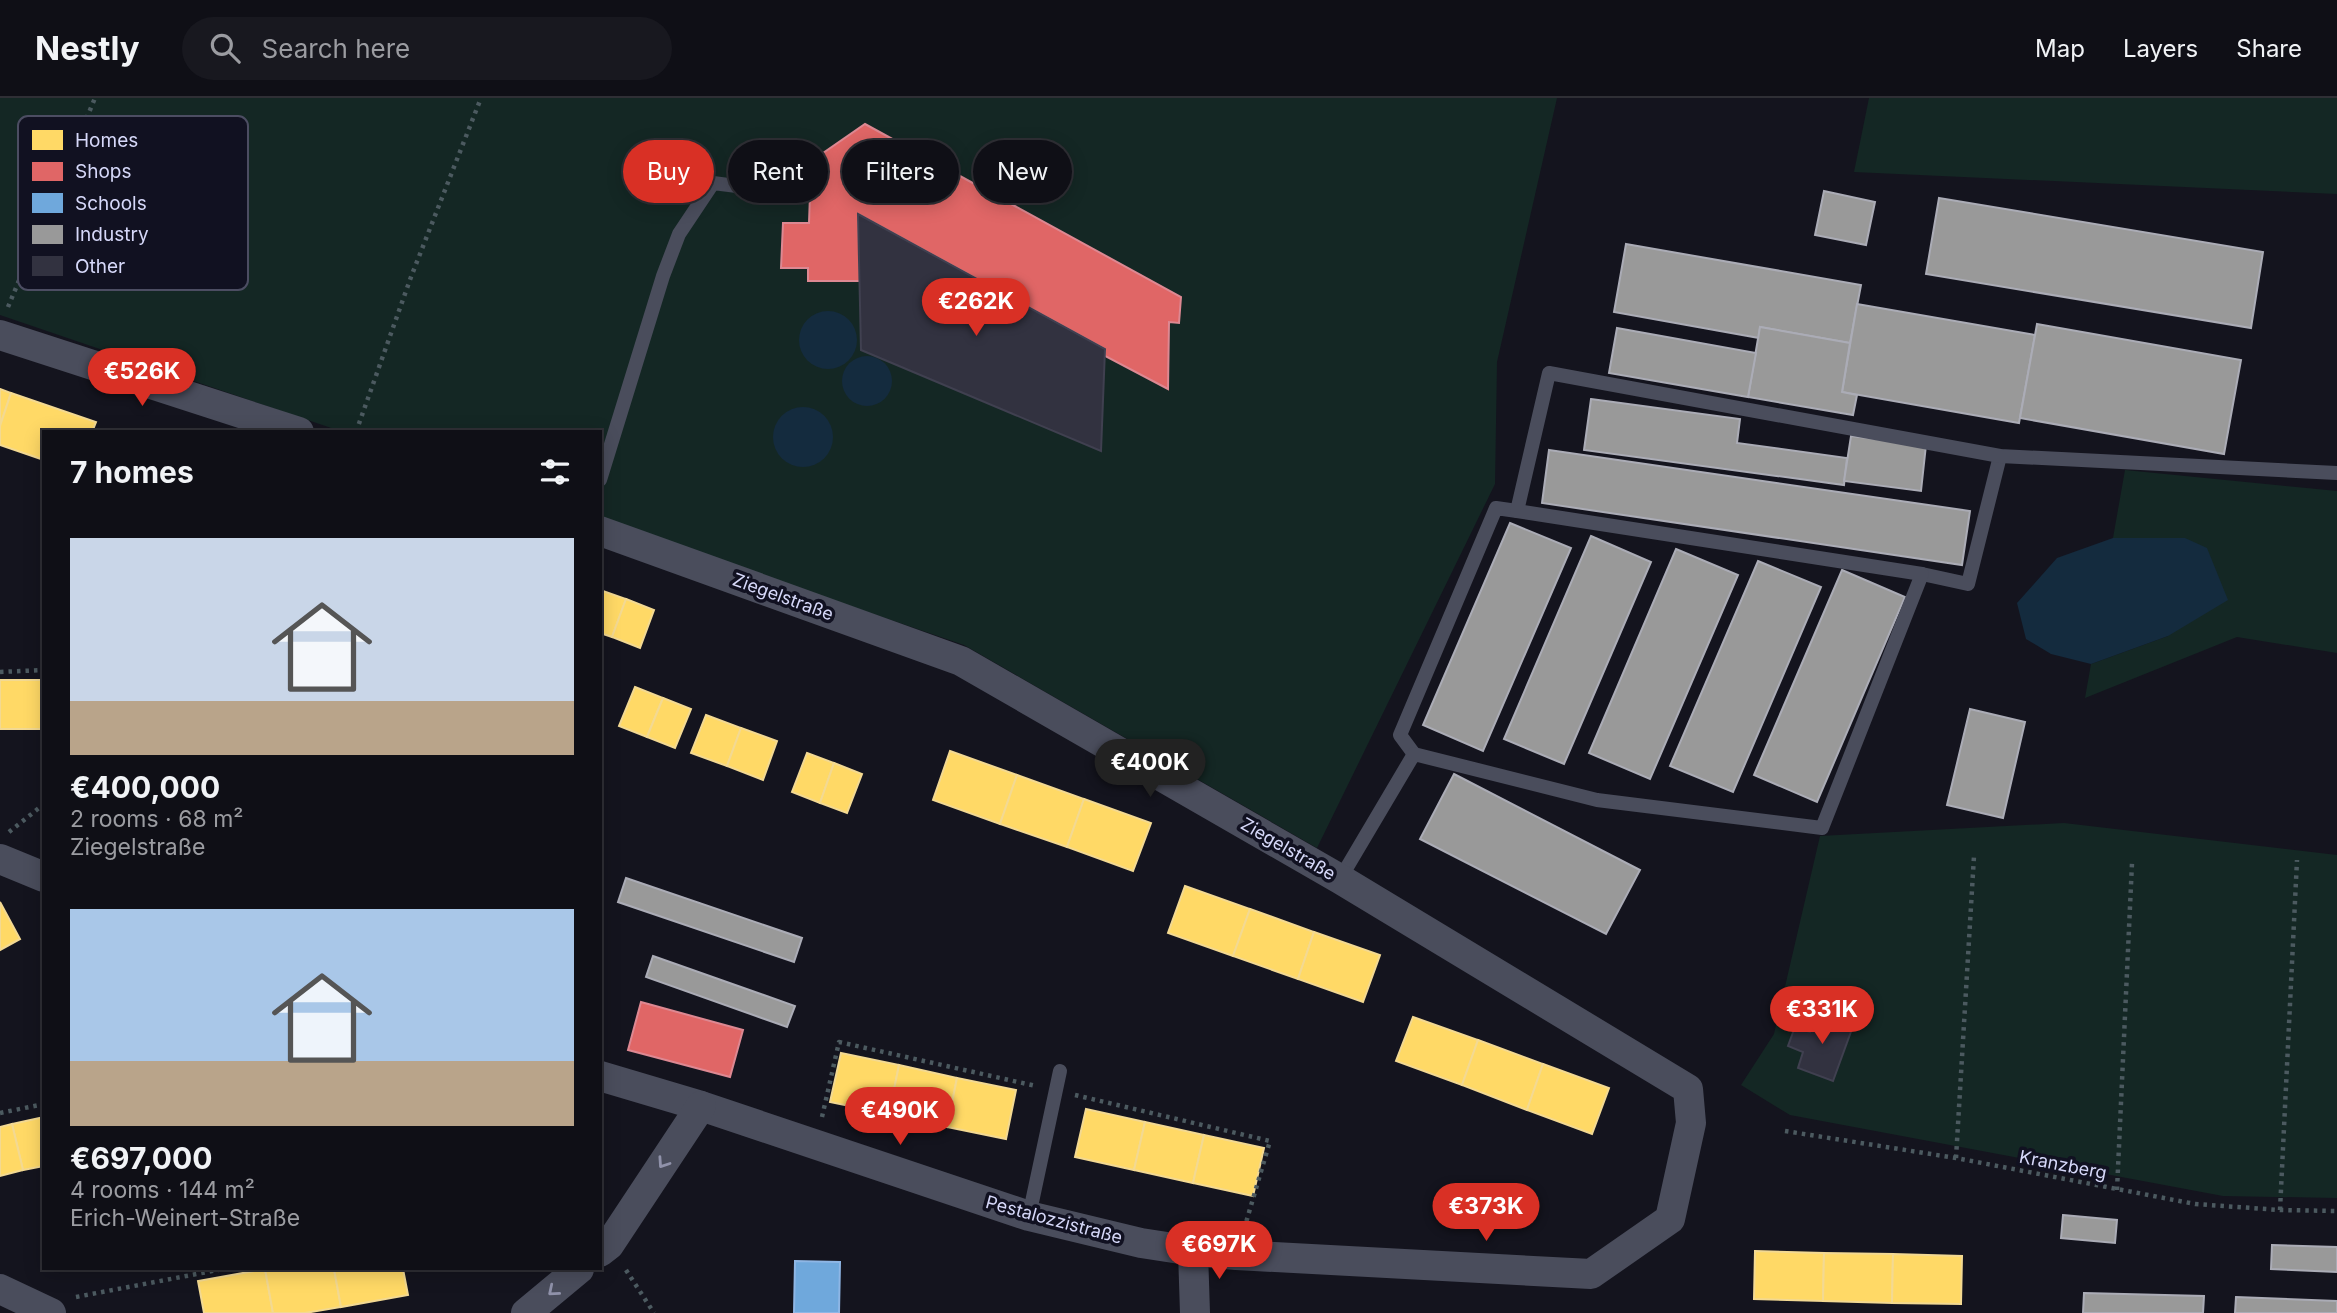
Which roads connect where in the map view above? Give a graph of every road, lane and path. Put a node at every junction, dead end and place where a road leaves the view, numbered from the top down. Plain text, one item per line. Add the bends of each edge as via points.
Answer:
1 (95, 98) edge
2 (481, 98) edge
3 (88, 116) edge
4 (728, 185) edge
5 (18, 287) edge
6 (3, 324) edge
7 (294, 430) edge
8 (357, 430) edge
9 (2000, 456) junction
10 (2337, 473) edge
11 (602, 474) edge
12 (1517, 511) junction
13 (602, 532) edge
14 (1922, 574) junction
15 (42, 670) edge
16 (0, 671) edge
17 (1414, 754) junction
18 (42, 806) edge
19 (0, 840) edge
20 (1974, 856) dead end
21 (0, 859) edge
22 (2297, 860) dead end
23 (2132, 863) dead end
24 (42, 876) edge
25 (1340, 880) junction
26 (1060, 1071) dead end
27 (602, 1077) edge
28 (1688, 1089) joint
29 (42, 1104) edge
30 (701, 1106) junction
31 (0, 1113) edge
32 (1785, 1131) dead end
33 (1956, 1157) junction
34 (2117, 1190) junction
35 (2280, 1210) junction
36 (2337, 1211) edge
37 (1029, 1216) junction
38 (604, 1248) edge
39 (1193, 1251) junction
40 (218, 1270) edge
41 (578, 1270) edge
42 (0, 1289) edge
43 (42, 1309) edge
44 (526, 1313) edge
45 (654, 1313) edge
46 (1195, 1313) edge

1 - 3 path
2 - 8 path
4 - 11 lane via 713,183 679,234
5 - 6 path
6 - 7 street
9 - 10 lane
9 - 12 lane via 1549,373
9 - 14 lane via 1968,584
12 - 14 lane
12 - 17 lane via 1496,508 1400,735
13 - 25 street, Ziegelstraße via 961,661
14 - 17 lane via 1822,828 1597,800
15 - 16 path
17 - 25 lane
18 - 19 path
20 - 33 path
21 - 24 street
22 - 35 path
23 - 34 path
25 - 28 street, Ziegelstraße
26 - 37 lane
27 - 30 street, Pestalozzistraße
28 - 39 street, Pestalozzistraße via 1692,1123 1670,1219 1591,1274
29 - 31 path
30 - 37 street, Pestalozzistraße
30 -> 38 street
32 - 33 path, Kranzberg
33 - 34 path, Kranzberg
34 - 35 path, Kranzberg via 2195,1204
35 - 36 path, Kranzberg
37 - 39 street, Pestalozzistraße
38 - 45 path
39 - 46 street
40 - 43 path
41 -> 44 street
42 - 43 street

